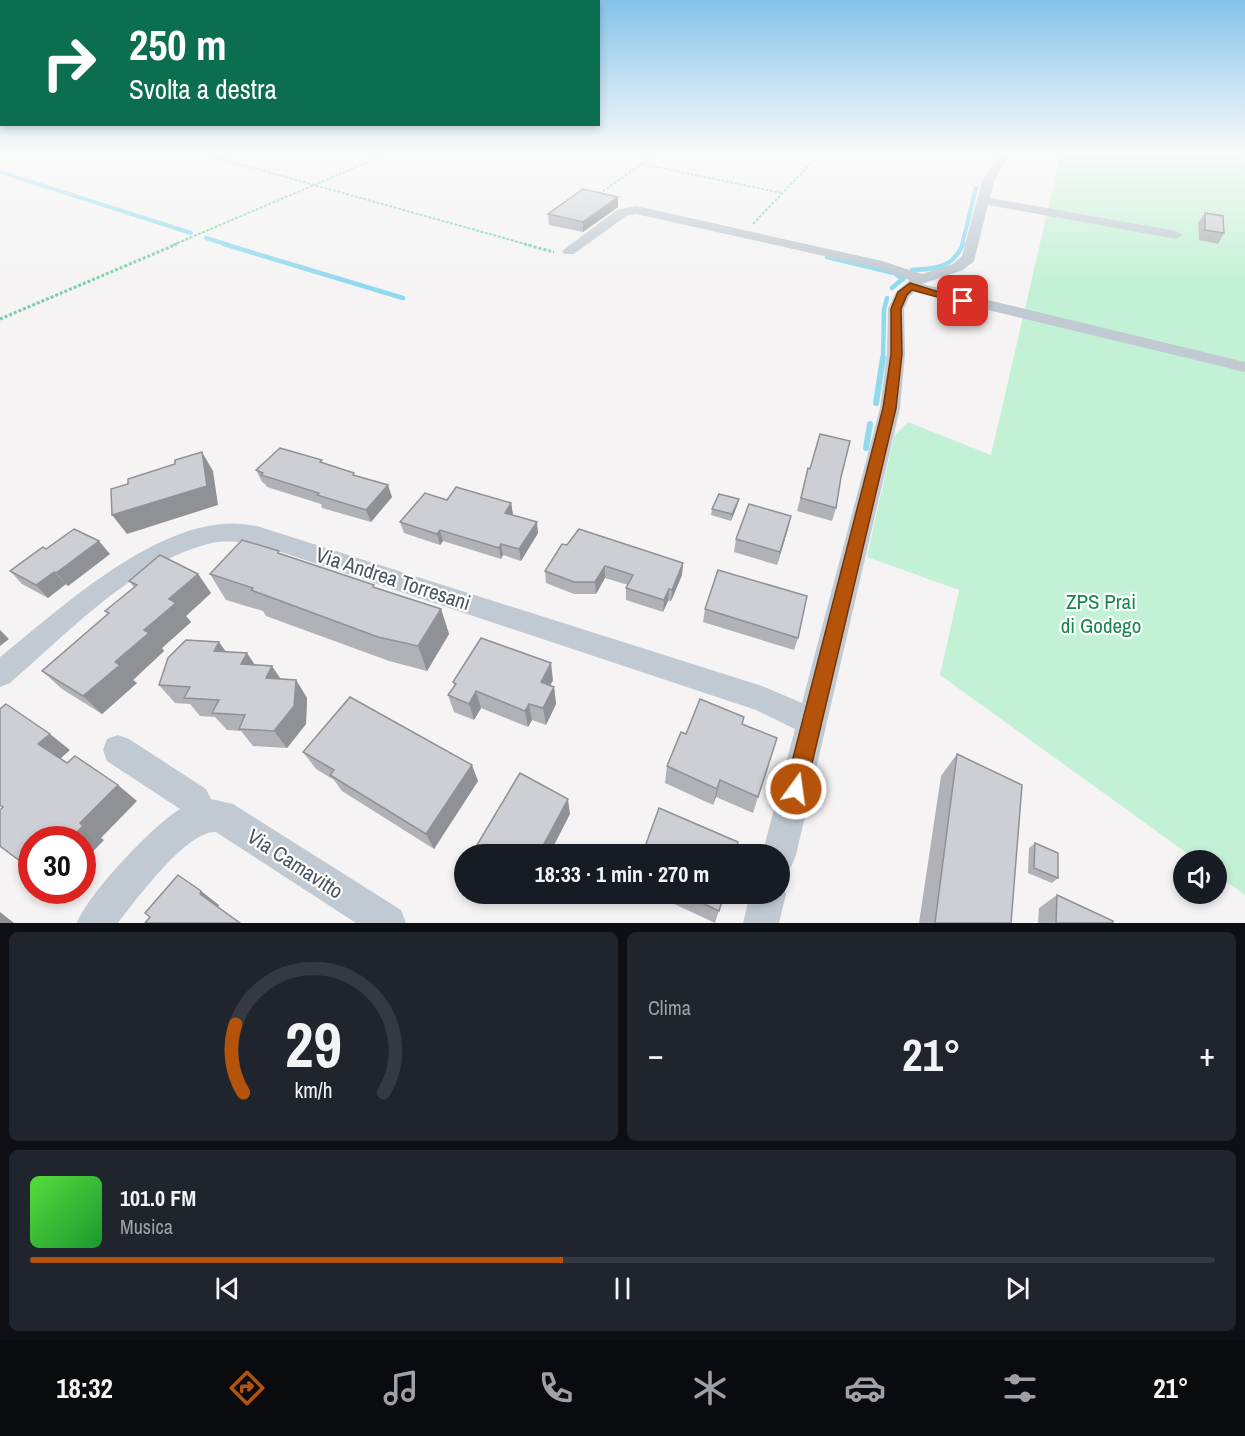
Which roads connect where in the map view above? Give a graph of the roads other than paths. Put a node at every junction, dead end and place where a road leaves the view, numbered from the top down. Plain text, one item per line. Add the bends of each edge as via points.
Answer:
1 (983, 197) edge
2 (982, 200) junction
3 (1176, 235) dead end
4 (569, 251) road end
5 (916, 282) junction
6 (1245, 367) edge
7 (0, 674) edge
8 (813, 722) junction
9 (118, 750) dead end
10 (200, 816) junction
11 (781, 844) edge
12 (766, 904) edge
13 (94, 923) edge
14 (388, 923) edge
15 (761, 923) edge

1 - 2 street
2 - 3 street
2 - 5 street via 969,258 958,267
4 - 5 street via 629,210 899,269
5 - 6 street
5 - 8 street via 902,294 896,309 890,408
7 - 8 street, Via Andrea Torresani via 141,562 210,535 255,534 762,699
8 - 11 street
9 - 10 street via 195,800
10 - 13 street via 163,846
10 - 14 street, Via Camavitto via 221,816
12 - 15 street

